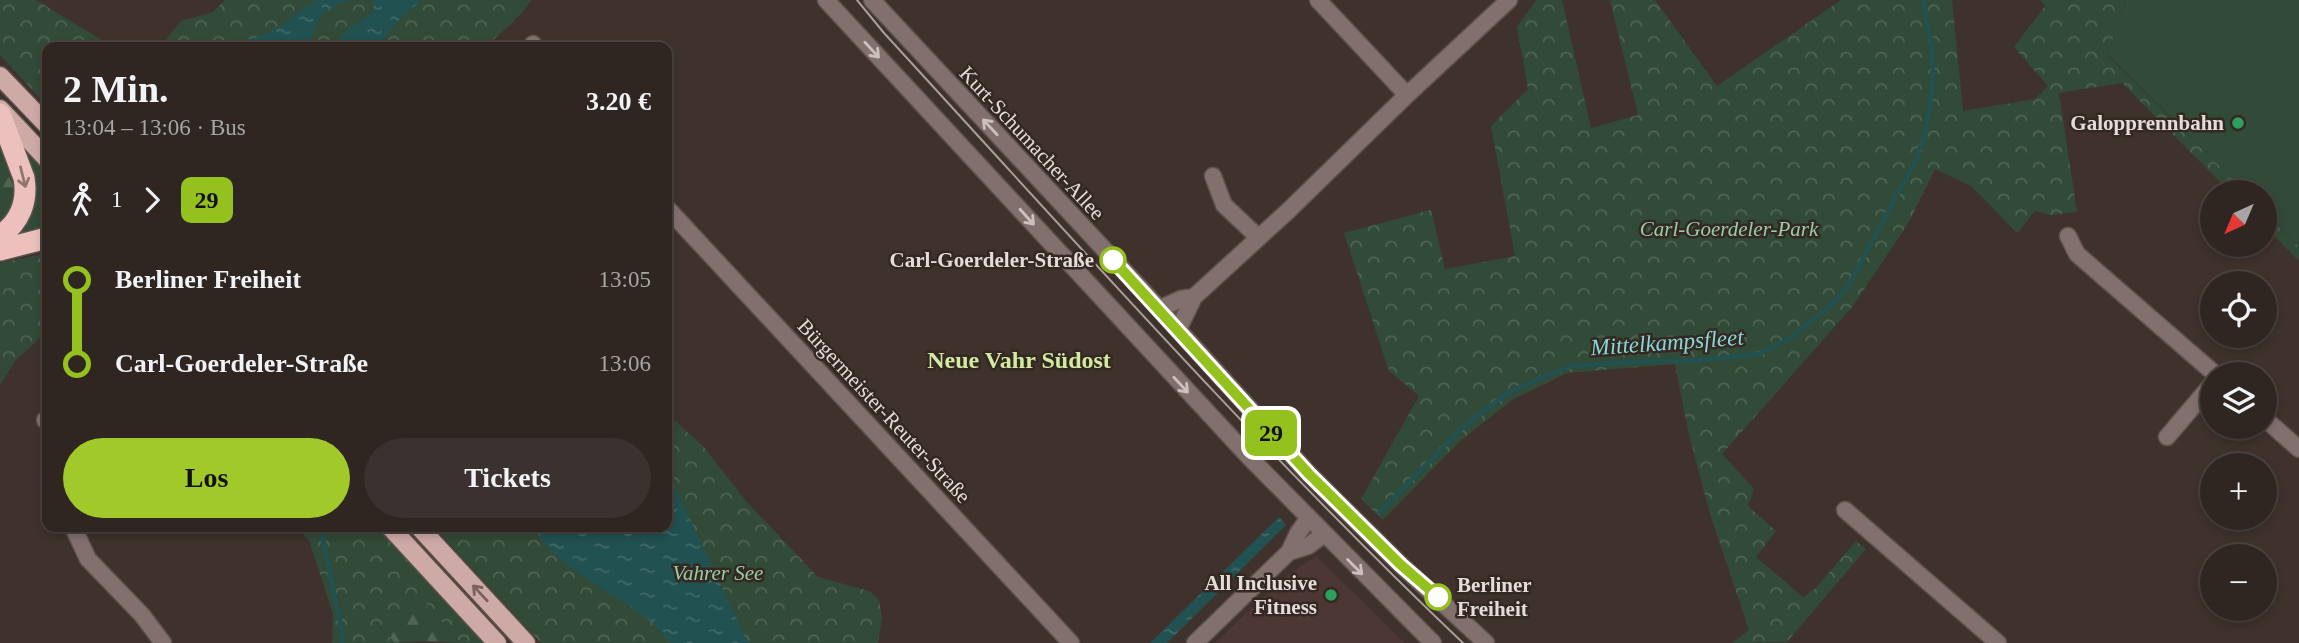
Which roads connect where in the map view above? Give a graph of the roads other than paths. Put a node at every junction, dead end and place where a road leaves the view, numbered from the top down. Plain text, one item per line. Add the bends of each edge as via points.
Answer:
1 (826, 0) edge
2 (872, 0) edge
3 (1318, 0) edge
4 (1509, 0) edge
5 (0, 76) edge
6 (1407, 94) junction
7 (0, 111) edge
8 (42, 120) edge
9 (42, 154) edge
10 (1213, 176) dead end
11 (672, 213) edge
12 (0, 236) edge
13 (2068, 236) dead end
14 (1258, 237) junction
15 (42, 239) edge
16 (0, 250) edge
17 (1194, 297) junction
18 (1159, 309) junction
19 (1178, 330) junction
20 (2201, 362) edge
21 (2200, 398) edge
22 (2277, 430) edge
23 (2167, 437) dead end
24 (2299, 449) edge
25 (1845, 510) dead end
26 (1308, 520) junction
27 (76, 532) edge
28 (395, 532) edge
29 (424, 532) edge
30 (1323, 535) junction
31 (1289, 552) junction
32 (163, 643) edge
33 (497, 643) edge
34 (526, 643) edge
35 (1071, 643) edge
36 (1195, 643) edge
37 (1433, 643) edge
38 (1486, 643) edge
39 (1998, 643) edge

1 -> 26 street
18 -> 2 street, Kurt-Schumacher-Allee
3 - 6 street
4 - 6 street
5 - 8 main road
6 - 14 street
7 - 9 main road
7 -> 12 highway via 26,188 18,217
10 - 14 street via 1224,205
11 - 35 street, Bürgermeister-Reuter-Straße
13 - 20 street via 2077,254
14 - 17 street
15 - 16 highway
17 - 18 street
17 - 19 street
18 - 19 street, Kurt-Schumacher-Allee
19 - 38 street, Kurt-Schumacher-Allee via 1309,474
21 - 23 street
22 - 24 street
25 - 39 street
26 - 30 street
26 - 31 street
27 - 32 street via 88,559
28 - 33 main road
34 -> 29 main road
30 - 31 street
30 -> 37 street
31 - 36 street

